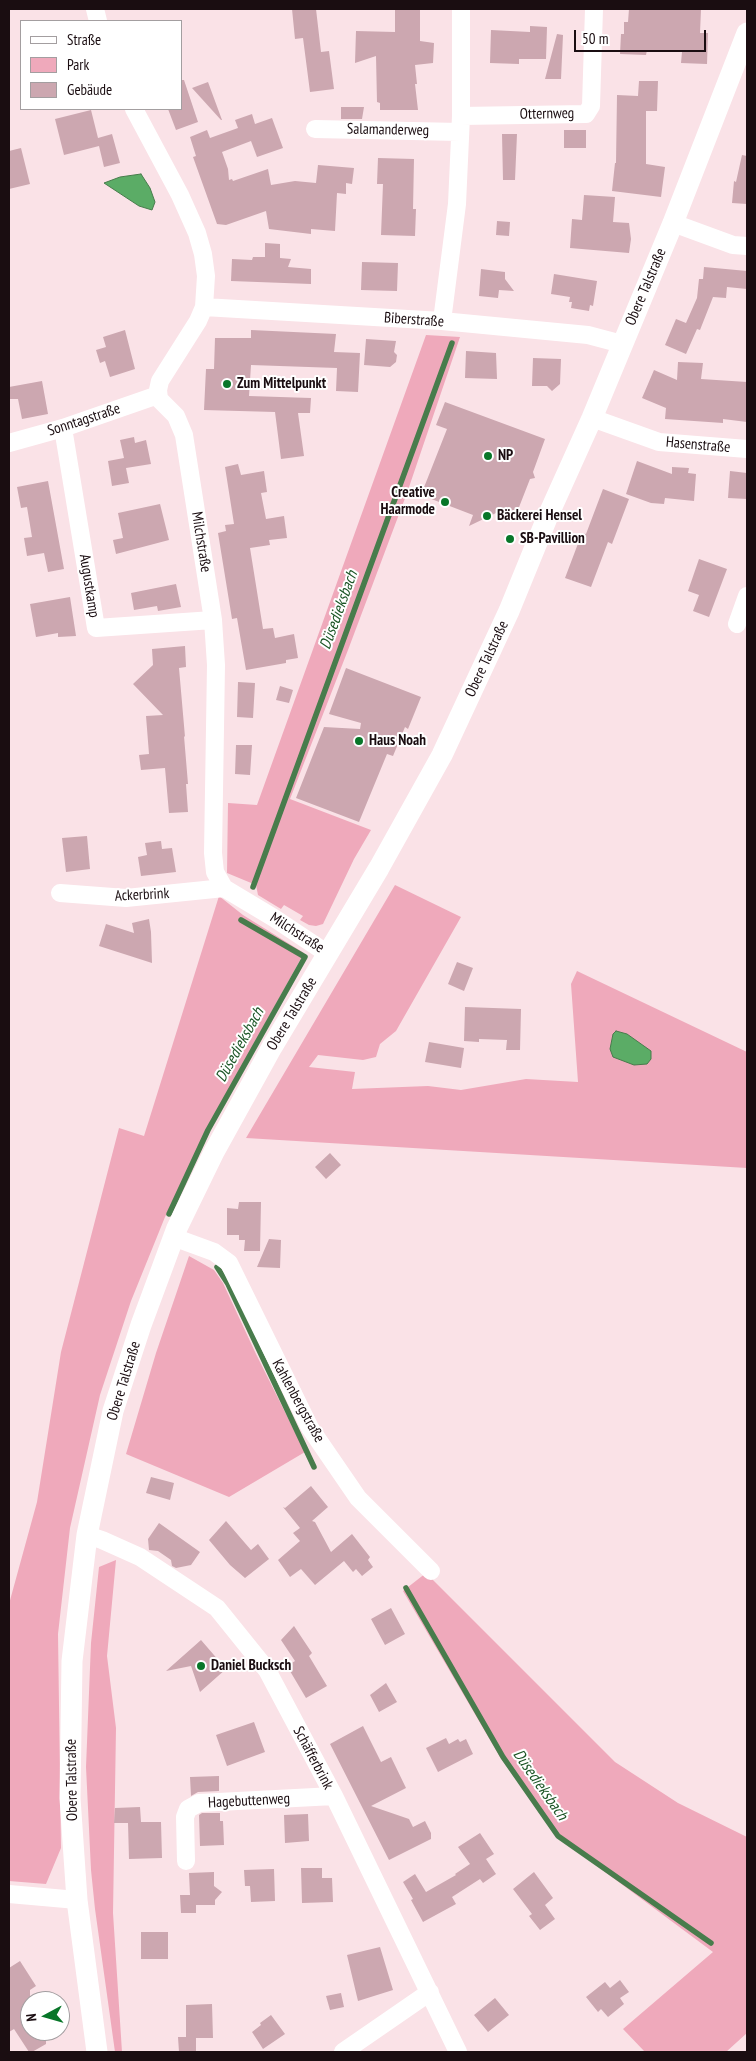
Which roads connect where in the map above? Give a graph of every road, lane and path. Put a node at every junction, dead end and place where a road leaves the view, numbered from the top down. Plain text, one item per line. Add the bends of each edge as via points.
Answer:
1 (461, 9) edge
2 (594, 9) edge
3 (747, 33) edge
4 (135, 110) edge
5 (460, 124) junction
6 (315, 129) dead end
7 (673, 223) junction
8 (747, 246) edge
9 (204, 307) junction
10 (442, 321) junction
11 (622, 344) junction
12 (158, 395) junction
13 (592, 418) junction
14 (63, 428) junction
15 (9, 443) edge
16 (747, 449) edge
17 (747, 596) edge
18 (213, 620) junction
19 (737, 624) dead end
20 (224, 888) junction
21 (60, 893) dead end
22 (328, 954) junction
23 (173, 1237) junction
24 (87, 1535) junction
25 (431, 1571) dead end
26 (334, 1796) junction
27 (186, 1861) dead end
28 (9, 1894) edge
29 (77, 1900) junction
30 (430, 1992) junction
31 (97, 2052) edge
32 (343, 2052) edge
33 (458, 2052) edge

1 - 5 street
2 - 5 street, Otternweg via 591,106 586,114
3 - 7 street, Obere Talstraße
4 - 9 street via 197,233 206,276
5 - 6 street, Salamanderweg
5 - 10 street via 457,204
7 - 8 street via 733,245
7 - 11 street, Obere Talstraße
9 - 10 street, Biberstraße
9 - 12 street via 160,381
10 - 11 street, Biberstraße via 588,335
11 - 13 street, Obere Talstraße
12 - 14 street, Sonntagstraße
12 - 18 street, Milchstraße via 176,416 184,435
13 - 16 street, Hasenstraße via 660,442
13 - 22 street, Obere Talstraße via 510,611 442,755
14 - 15 street, Sonntagstraße
14 - 18 street, Augustkamp via 96,628
17 - 19 street
18 - 20 street, Milchstraße via 216,665 213,853 215,872
20 - 21 street, Ackerbrink via 126,898
20 - 22 street, Milchstraße
22 - 23 street, Obere Talstraße via 214,1152
23 - 24 street, Obere Talstraße via 113,1411
23 - 25 street, Kahlenbergstraße via 214,1252 229,1263 310,1428 358,1498
24 - 26 street, Schäfferbrink via 140,1557 217,1608 267,1670
24 - 29 street, Obere Talstraße via 72,1661 70,1798
26 - 27 street, Hagebuttenweg via 199,1803 188,1809 185,1817
26 - 30 street, Schäfferbrink
28 - 29 street
29 - 31 street, Obere Talstraße
30 - 32 street
30 - 33 street, Schäfferbrink

